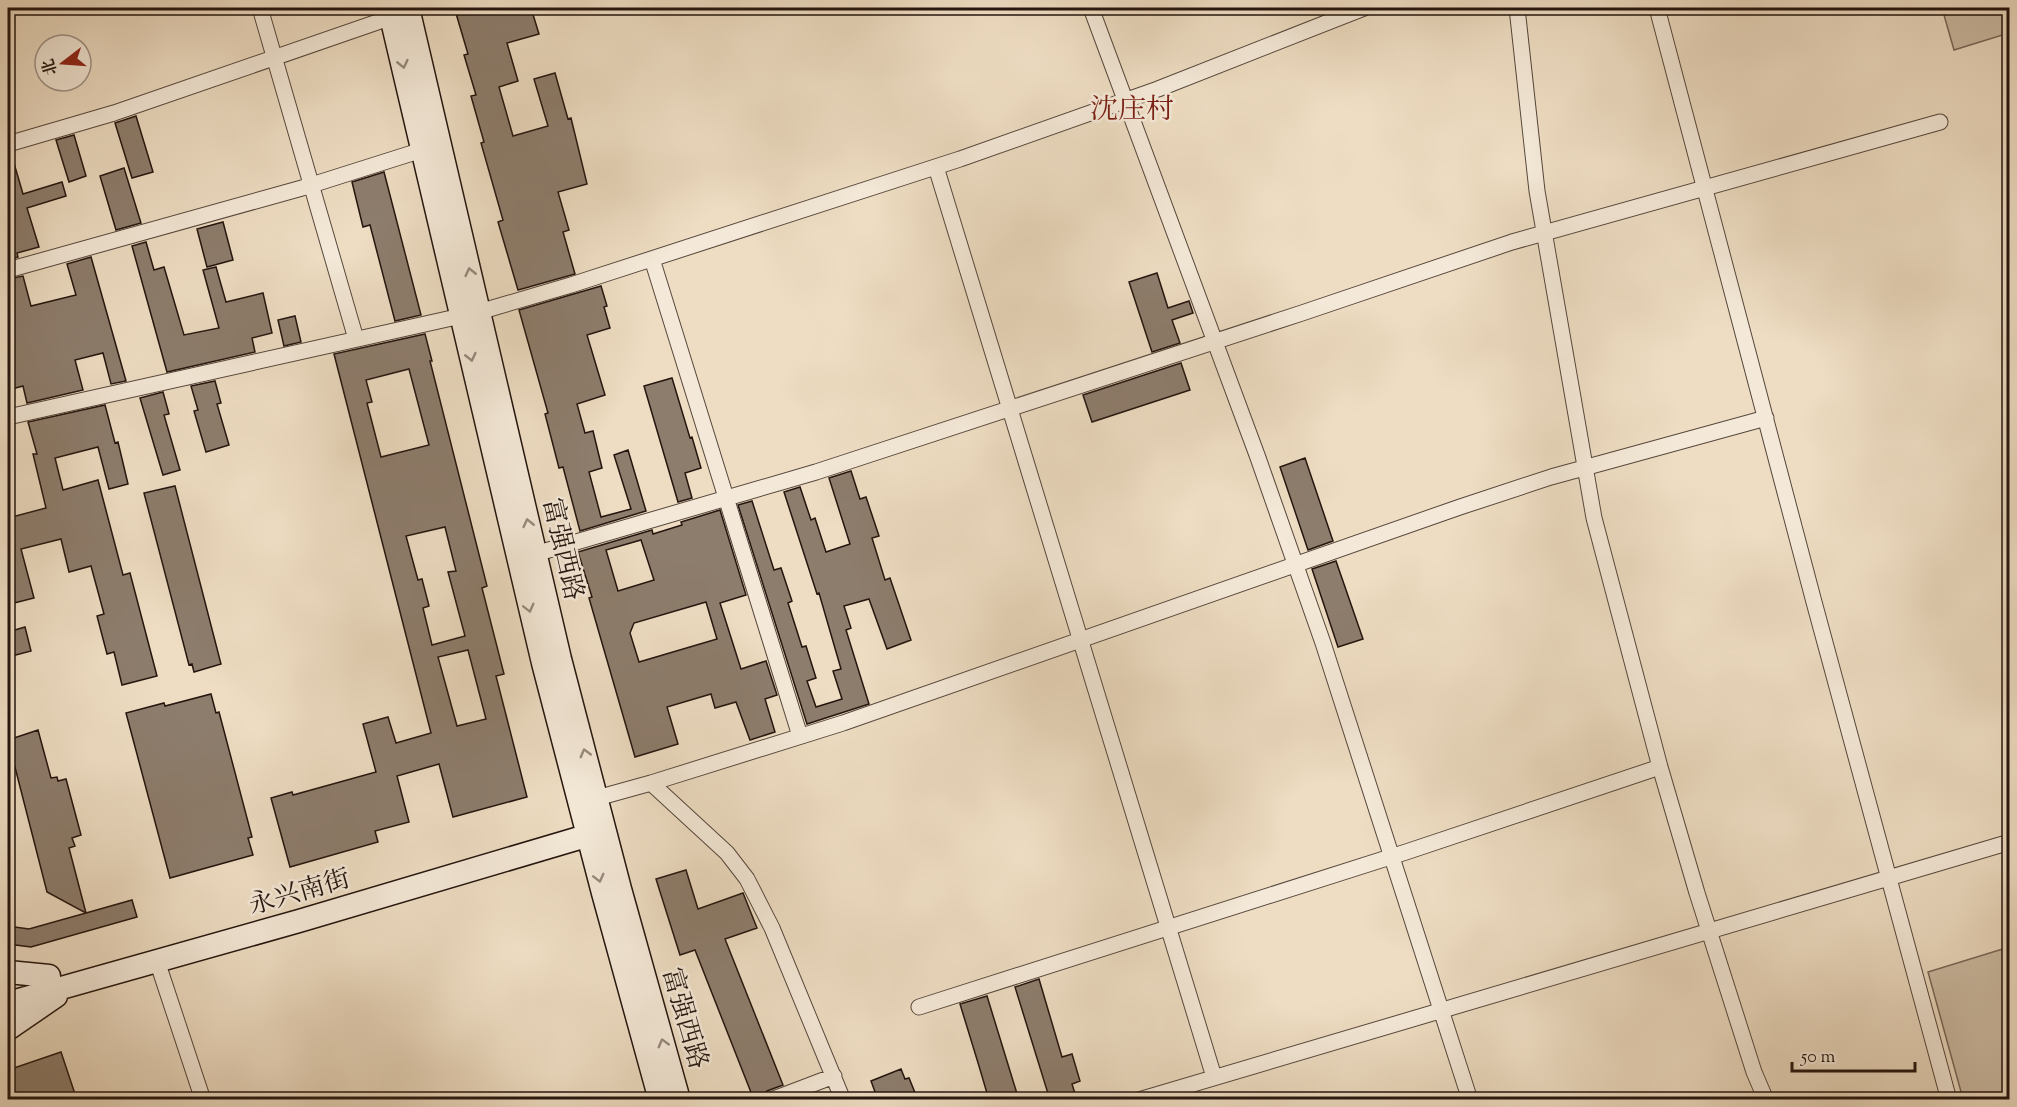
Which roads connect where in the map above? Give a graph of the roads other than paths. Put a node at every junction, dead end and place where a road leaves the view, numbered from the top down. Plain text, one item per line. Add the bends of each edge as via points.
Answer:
1 (260, 8) edge
2 (1091, 8) edge
3 (1364, 8) edge
4 (1517, 8) edge
5 (1657, 8) edge
6 (396, 11) edge
7 (274, 58) junction
8 (1125, 100) junction
9 (1940, 122) dead end
10 (8, 144) edge
11 (422, 150) junction
12 (936, 167) junction
13 (312, 185) junction
14 (1705, 188) junction
15 (1545, 233) junction
16 (651, 259) junction
17 (8, 270) edge
18 (470, 314) junction
19 (357, 339) junction
20 (1215, 341) junction
21 (1010, 408) junction
22 (8, 417) edge
23 (1766, 418) junction
24 (1586, 468) junction
25 (726, 498) junction
26 (535, 554) junction
27 (1296, 564) junction
28 (1080, 640) junction
29 (800, 736) junction
30 (1660, 767) junction
31 (651, 783) junction
32 (595, 820) junction
33 (2010, 842) edge
34 (1392, 856) junction
35 (1889, 878) junction
36 (1168, 928) junction
37 (1710, 931) junction
38 (158, 961) junction
39 (8, 972) edge
40 (49, 976) junction
41 (74, 984) junction
42 (8, 987) edge
43 (8, 1003) edge
44 (919, 1007) dead end
45 (1441, 1010) junction
46 (8, 1029) edge
47 (834, 1076) junction
48 (1214, 1077) junction
49 (204, 1100) edge
50 (660, 1100) edge
51 (679, 1100) edge
52 (771, 1100) edge
53 (843, 1100) edge
54 (1139, 1100) edge
55 (1470, 1100) edge
56 (1766, 1100) edge
57 (1949, 1100) edge

1 - 7 street
2 - 8 street
3 - 8 street
4 - 15 street
5 - 14 street
6 - 7 street
6 -> 11 main road, 富强西路
18 -> 6 main road, 富强西路
7 - 10 street
7 - 13 street
8 - 12 street
8 - 20 street
9 - 14 street
11 - 13 street
11 - 18 main road, 富强西路
12 - 16 street
12 - 21 street
13 - 17 street
13 - 19 street
14 - 15 street
14 - 23 street
15 - 20 street
15 - 24 street
16 - 18 street
16 - 25 street
18 - 19 street
26 -> 18 main road, 富强西路
18 -> 32 main road, 富强西路 via 532,619
19 - 22 street
20 - 21 street
20 - 27 street
21 - 25 street
21 - 28 street
23 - 24 street
23 - 35 street
24 - 27 street
24 - 30 street via 1594,518
25 - 26 street
25 - 29 street
32 -> 26 main road, 富强西路
27 - 28 street
27 - 34 street
28 - 29 street
28 - 36 street
29 - 31 street
30 - 34 street
30 - 37 street
31 - 32 street
31 - 47 street via 714,840 747,879
32 - 38 main road, 永兴南街
32 - 40 main road, 永兴南街
32 -> 50 main road, 富强西路
51 -> 32 main road, 富强西路
33 - 35 street
34 - 36 street
34 - 45 street
35 - 37 street
35 - 57 street
36 - 44 street
36 - 48 street
37 - 45 street
37 - 56 street
38 - 41 main road, 永兴南街
38 - 49 street
39 - 40 main road
40 - 42 main road, 永兴南街
41 - 43 main road, 永兴南街
41 - 46 main road
45 - 48 street
45 - 55 street
47 - 52 street
47 - 53 street
48 - 54 street

